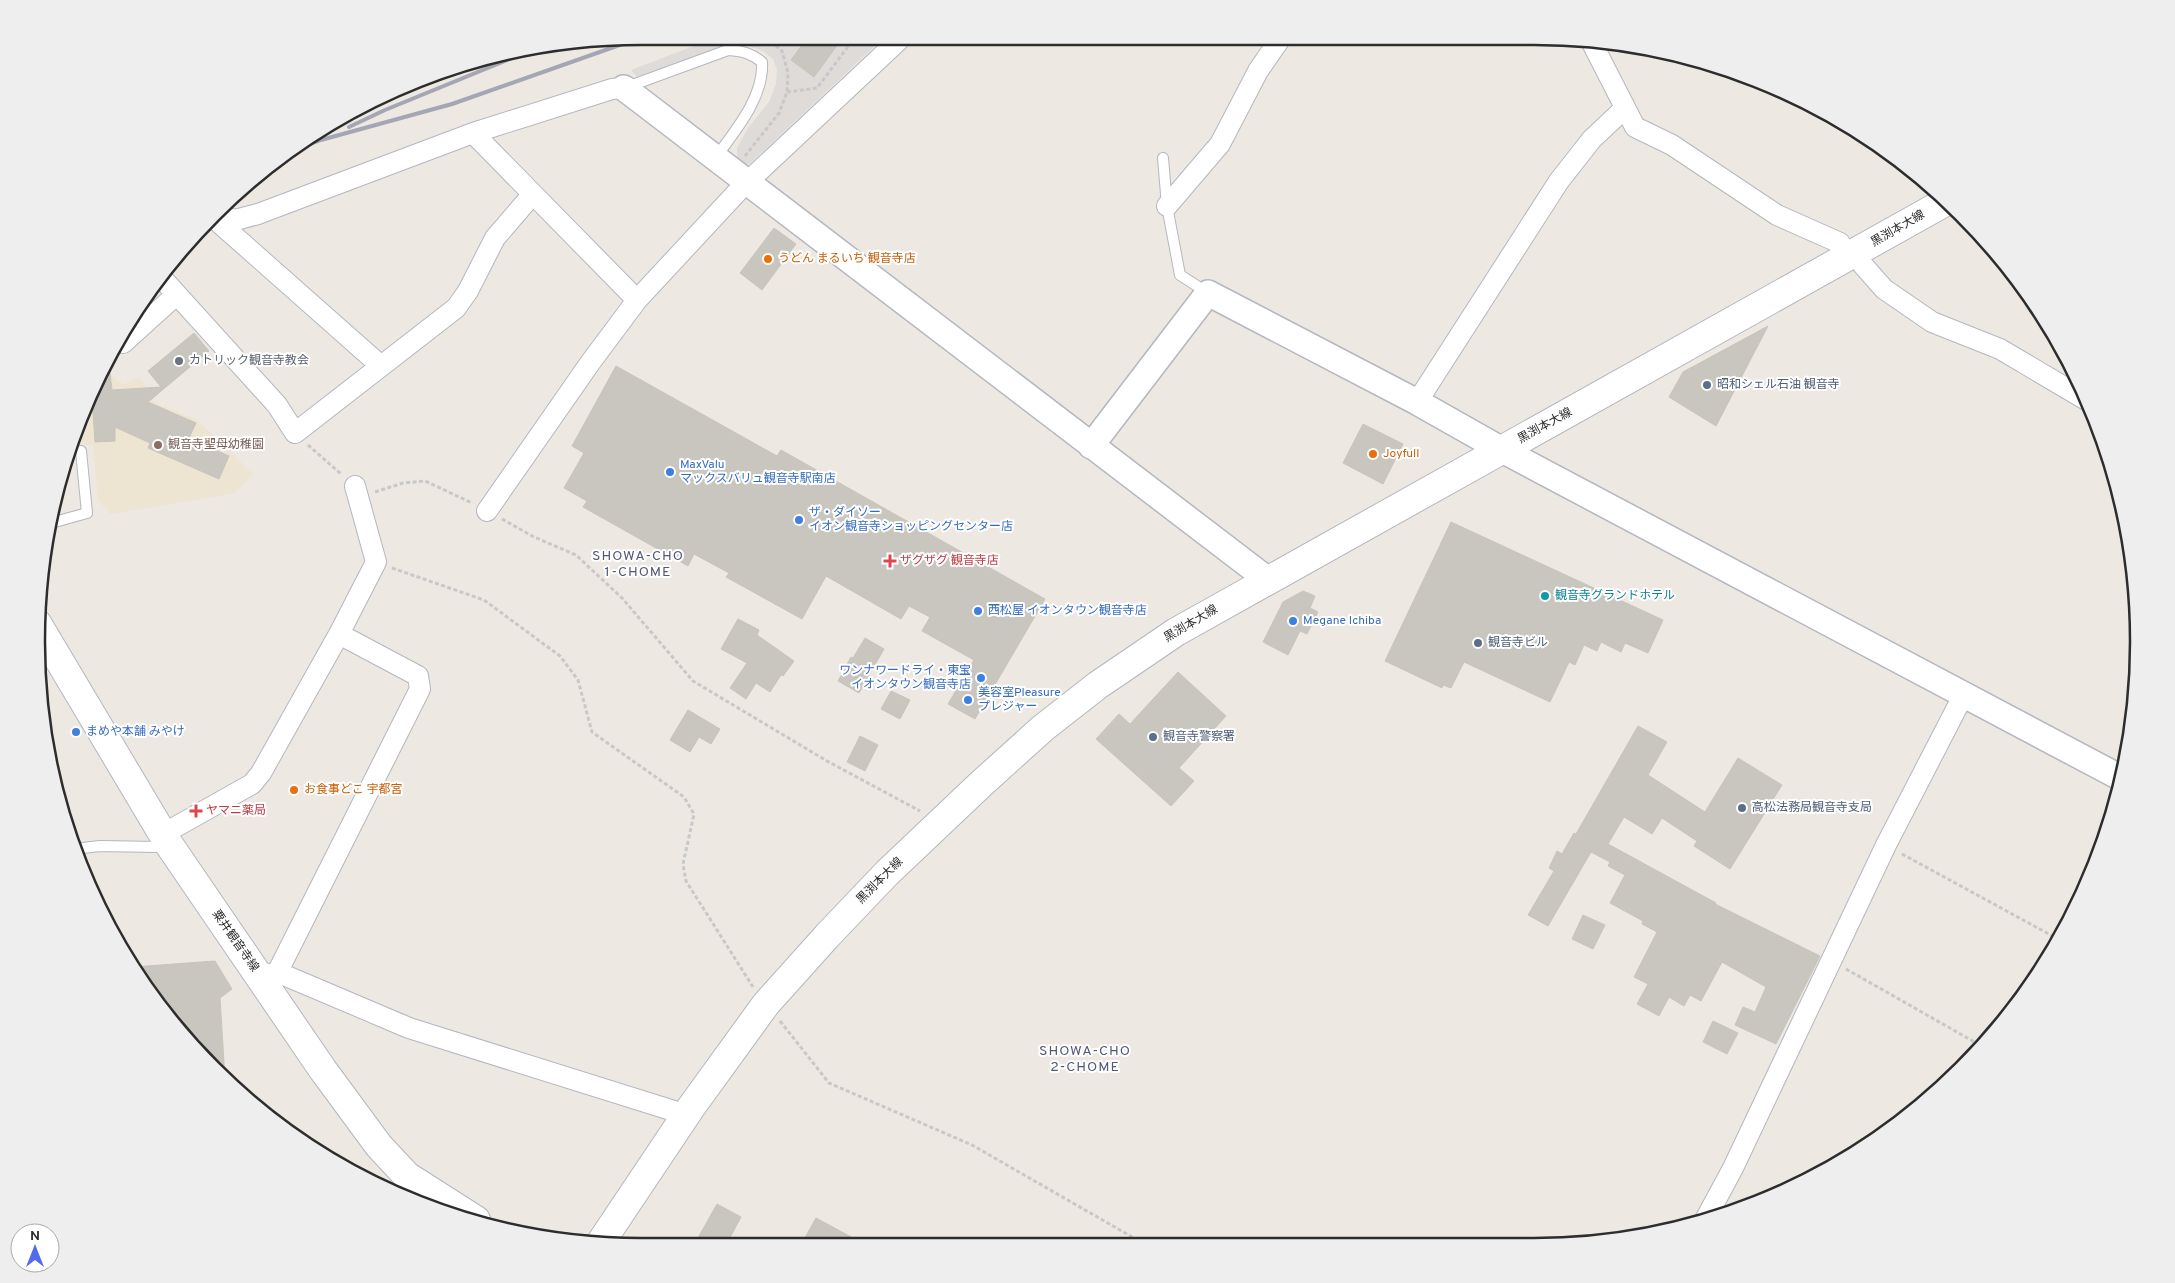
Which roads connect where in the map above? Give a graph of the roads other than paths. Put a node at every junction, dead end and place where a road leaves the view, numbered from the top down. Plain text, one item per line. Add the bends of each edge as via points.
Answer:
1 (894, 45) edge
2 (1276, 45) edge
3 (1595, 48) edge
4 (624, 88) junction
5 (1625, 108) junction
6 (473, 133) junction
7 (715, 158) junction
8 (1163, 158) dead end
9 (748, 183) junction
10 (532, 195) junction
11 (1940, 205) edge
12 (1166, 206) junction
13 (220, 220) edge
14 (216, 224) edge
15 (1840, 243) dead end
16 (1862, 264) dead end
17 (165, 282) edge
18 (1208, 293) junction
19 (176, 295) junction
20 (637, 300) junction
21 (126, 341) edge
22 (381, 366) junction
23 (2075, 393) edge
24 (1417, 402) junction
25 (1091, 446) junction
26 (1502, 450) junction
27 (81, 451) dead end
28 (355, 486) road end
29 (487, 511) road end
30 (57, 521) edge
31 (1268, 580) junction
32 (339, 634) junction
33 (45, 635) edge
34 (1964, 694) junction
35 (2115, 774) edge
36 (166, 839) junction
37 (82, 848) edge
38 (267, 973) junction
39 (674, 1111) dead end
40 (407, 1186) edge
41 (442, 1203) edge
42 (1710, 1211) edge
43 (604, 1237) edge

1 - 9 street
2 - 12 street via 1258,71 1220,144
3 - 5 street
4 - 6 street
4 - 7 street
4 - 7 lane via 728,50 744,51 756,57 762,62 763,74 756,97
5 - 15 street via 1635,127 1672,145 1777,215
5 - 24 street via 1592,139 1558,181
6 - 10 street
6 - 13 street via 258,214
7 - 9 street
8 - 12 lane
9 - 20 street
9 - 25 street
10 - 20 street
10 - 22 street via 494,238 456,308
11 - 26 main road, 黒渕本大線
12 - 18 lane via 1180,275
14 - 22 street
16 - 23 street via 1884,289 1932,322 2012,355
17 - 19 street
18 - 24 street
18 - 25 street
19 - 21 street
19 - 22 street via 277,405 294,433
20 - 29 street
24 - 26 street
25 - 31 street
26 - 31 main road, 黒渕本大線
26 - 34 street
27 - 30 lane via 86,513
28 - 32 street via 376,562
31 - 43 main road, 黒渕本大線 via 1176,632 1098,685 1043,728 887,873 762,998
32 - 36 street via 252,784
32 - 38 street via 418,676 420,689
33 - 36 main road, 粟井観音寺線
34 - 35 street
34 - 42 street via 1886,845
36 - 37 lane via 157,847
36 - 38 main road, 粟井観音寺線
38 - 39 street via 284,974 410,1028
38 - 40 main road, 粟井観音寺線 via 323,1070
40 - 41 main road, 粟井観音寺線

